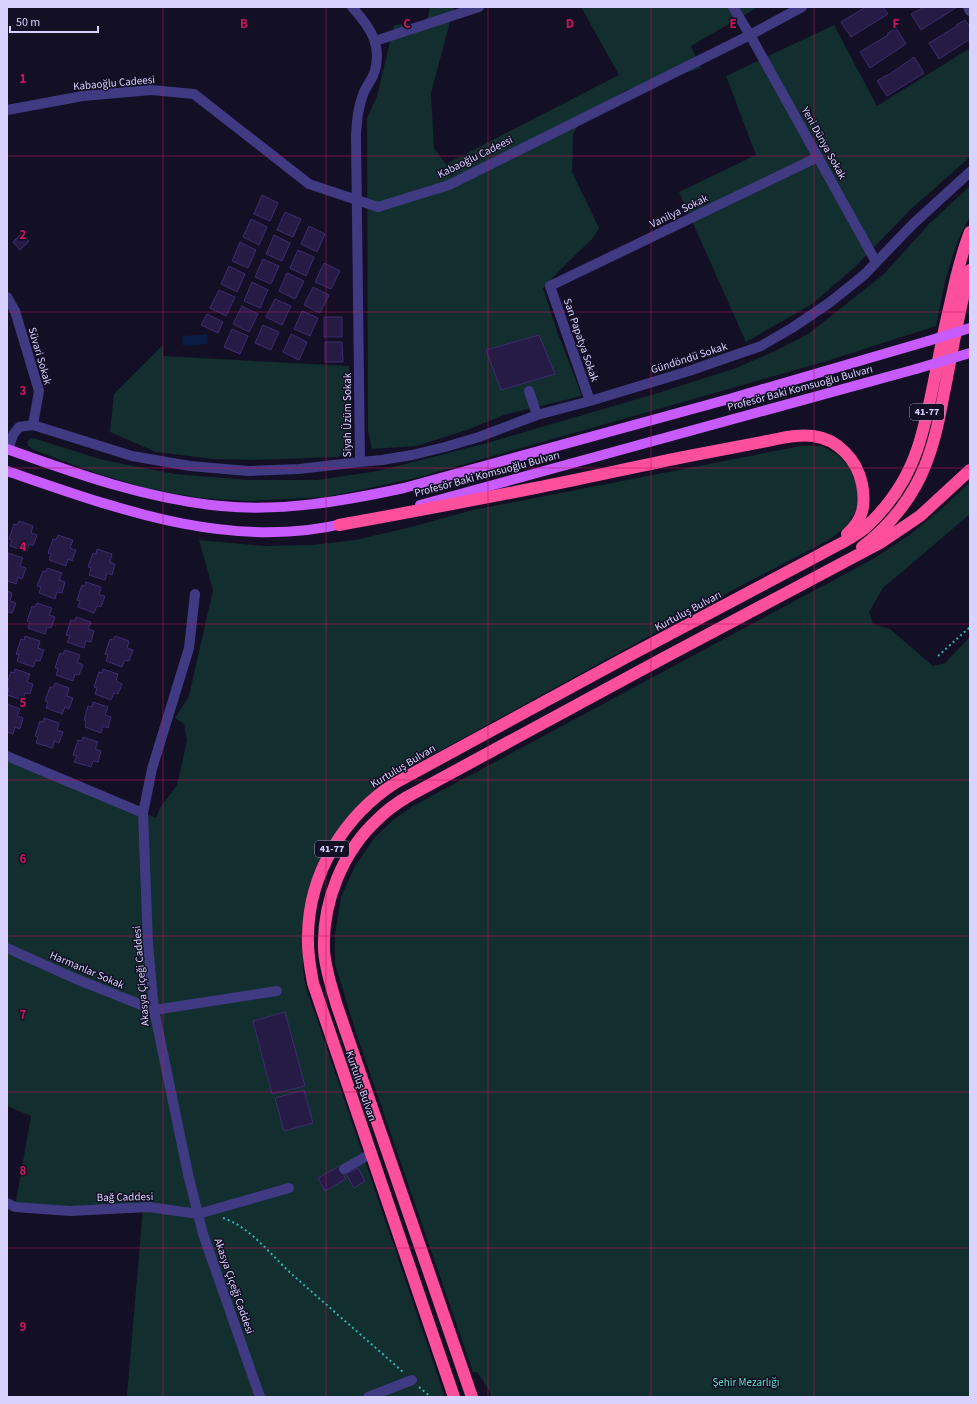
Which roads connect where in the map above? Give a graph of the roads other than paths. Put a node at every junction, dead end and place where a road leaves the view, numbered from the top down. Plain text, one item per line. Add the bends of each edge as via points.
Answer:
1 (352, 7) edge
2 (479, 7) edge
3 (733, 7) edge
4 (802, 7) edge
5 (968, 7) edge
6 (970, 11) edge
7 (750, 35) junction
8 (375, 40) junction
9 (7, 110) edge
10 (818, 157) junction
11 (970, 172) edge
12 (357, 200) junction
13 (970, 232) edge
14 (876, 262) junction
15 (970, 270) edge
16 (550, 286) joint
17 (7, 297) edge
18 (970, 328) edge
19 (970, 353) edge
20 (529, 391) dead end
21 (590, 402) junction
22 (537, 415) junction
23 (32, 425) junction
24 (8, 450) edge
25 (360, 462) junction
26 (970, 470) edge
27 (7, 471) edge
28 (339, 525) junction
29 (821, 554) junction
30 (829, 571) junction
31 (195, 594) dead end
32 (7, 756) edge
33 (143, 813) junction
34 (7, 948) edge
35 (277, 991) dead end
36 (154, 1010) junction
37 (370, 1154) junction
38 (344, 1168) dead end
39 (289, 1188) dead end
40 (7, 1203) edge
41 (198, 1214) junction
42 (412, 1380) road end
43 (260, 1397) edge
44 (368, 1397) edge
45 (454, 1397) edge
46 (472, 1397) edge

1 - 8 street, Siyah Üzüm Sokak via 366,23
2 - 8 street
3 - 7 street, Yeni Dünya Sokak
4 - 7 street, Kabaoğlu Cadeesi
5 - 6 street
7 - 10 street, Yeni Dünya Sokak
7 - 12 street, Kabaoğlu Cadeesi via 449,185 378,207
8 - 12 street, Siyah Üzüm Sokak via 378,58 358,109
9 - 12 street, Kabaoğlu Cadeesi via 83,96 151,90 194,94 309,184
10 - 14 street, Yeni Dünya Sokak
10 - 16 street, Vanilya Sokak
11 - 14 street, Gündöndü Sokak
12 - 25 street, Siyah Üzüm Sokak
13 - 29 highway, 41-77 via 964,245 949,305 917,451 887,504 863,529
14 - 21 street, Gündöndü Sokak via 829,303 761,346
15 - 30 highway via 935,437 925,467 910,495 888,522 872,539
16 - 21 street, Sarı Papatya Sokak
17 - 23 street, Süvari Sokak via 14,311 39,391
18 - 24 main road, Profesör Baki Komsuoğlu Bulvarı, bridge via 729,399 404,488 310,505 221,506 156,496 102,482
19 - 28 main road, Profesör Baki Komsuoğlu Bulvarı, bridge via 429,503
20 - 22 street
21 - 22 street, Gündöndü Sokak
22 - 25 street, Gündöndü Sokak via 445,447 412,455
23 - 24 street via 19,427
23 - 25 street, Siyah Üzüm Sokak via 132,456 190,466 248,471 299,469
26 - 30 highway, 41-77 via 920,516 880,543
27 - 28 main road, Profesör Baki Komsuoğlu Bulvarı via 111,506 185,525 250,532 316,530
28 - 29 highway via 787,437 812,436 832,442 847,454 858,471 864,500 855,527
29 - 37 highway, Kurtuluş Bulvarı / 41-77 via 395,783 369,802 343,831 330,852 313,893 308,935 309,958 321,1009
30 - 46 highway, Kurtuluş Bulvarı / 41-77 via 407,797 368,828 352,851 336,882 325,922 326,967 337,1006
31 - 33 street, Akasya Çiçeği Caddesi via 189,648 152,769
32 - 33 street
33 - 36 street, Akasya Çiçeği Caddesi via 148,944
34 - 36 street, Harmanlar Sokak
35 - 36 street
36 - 41 street, Akasya Çiçeği Caddesi
37 - 38 street
37 - 45 highway, Kurtuluş Bulvarı / 41-77
39 - 41 street, Bağ Caddesi
40 - 41 street, Bağ Caddesi via 15,1207 70,1211 149,1207
41 - 43 street, Akasya Çiçeği Caddesi
42 - 44 street

